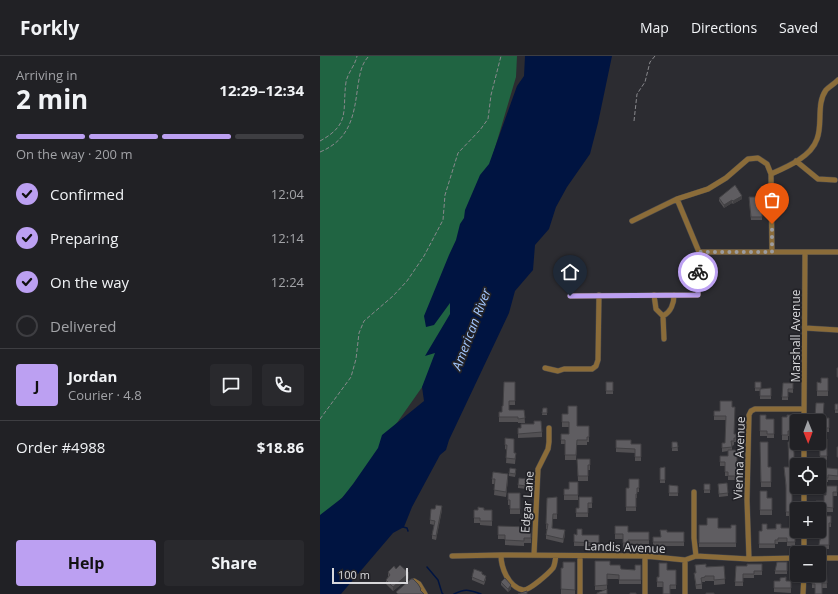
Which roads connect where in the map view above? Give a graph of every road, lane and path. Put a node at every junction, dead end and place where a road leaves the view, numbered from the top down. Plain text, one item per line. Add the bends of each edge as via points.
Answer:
1 (357, 56) edge
2 (369, 56) edge
3 (500, 56) edge
4 (655, 56) edge
5 (838, 80) edge
6 (634, 121) dead end
7 (320, 141) edge
8 (320, 152) edge
9 (796, 161) junction
10 (771, 174) junction
11 (835, 180) dead end
12 (677, 199) junction
13 (632, 221) dead end
14 (699, 252) junction
15 (772, 252) junction
16 (805, 252) junction
17 (838, 252) edge
18 (599, 295) junction
19 (654, 295) junction
20 (674, 295) junction
21 (570, 296) dead end
22 (663, 316) junction
23 (805, 328) junction
24 (838, 330) edge
25 (664, 339) dead end
26 (545, 368) dead end
27 (804, 409) junction
28 (804, 414) edge
29 (320, 419) edge
30 (550, 428) dead end
31 (694, 492) dead end
32 (501, 555) junction
33 (534, 555) junction
34 (452, 556) dead end
35 (556, 556) junction
36 (580, 556) junction
37 (645, 556) junction
38 (696, 556) junction
39 (790, 558) edge
40 (826, 558) edge
41 (838, 558) edge
42 (748, 559) junction
43 (686, 560) junction
44 (804, 582) edge
45 (405, 586) edge
46 (425, 594) edge
47 (580, 594) edge
48 (645, 594) edge
49 (685, 594) edge
50 (803, 594) edge

1 - 7 path via 346,82 342,121 336,130
2 - 8 path via 361,70 348,128 339,141
3 - 29 path via 488,119 458,153 446,189 443,220 407,281 364,321 359,333 351,377
4 - 6 path via 650,62 645,82 637,94
5 - 9 street via 824,93 818,139 814,146
9 - 10 street
9 - 11 street via 818,179
10 - 12 street via 764,161 751,157 717,184
10 - 15 street
12 - 13 street
12 - 14 street
14 - 15 street
14 - 20 street via 698,295
15 - 16 street
16 - 17 street
16 - 23 street, Marshall Avenue
18 - 19 street
18 - 21 street
18 - 26 street via 596,366 592,369 558,371
19 - 20 street
19 - 22 street via 656,309
20 - 22 street via 674,303
22 - 25 street
23 - 24 street
23 - 27 street, Marshall Avenue
27 - 28 street, Marshall Avenue
27 - 42 street, Vienna Avenue via 755,409 749,415
30 - 33 street, Edgar Lane via 548,449 538,469
31 - 38 street
32 - 33 street, Landis Avenue
32 - 34 street, Landis Avenue
32 - 35 street via 508,579 523,590 536,583 553,568
33 - 35 street, Landis Avenue
35 - 36 street, Landis Avenue
36 - 37 street, Landis Avenue
36 - 47 street
37 - 43 street, Landis Avenue
37 - 48 street
38 - 42 street, Landis Avenue
38 - 43 street, Landis Avenue
39 - 42 street, Landis Avenue
40 - 41 street
43 - 49 street
44 - 50 street
45 - 46 street via 414,581

